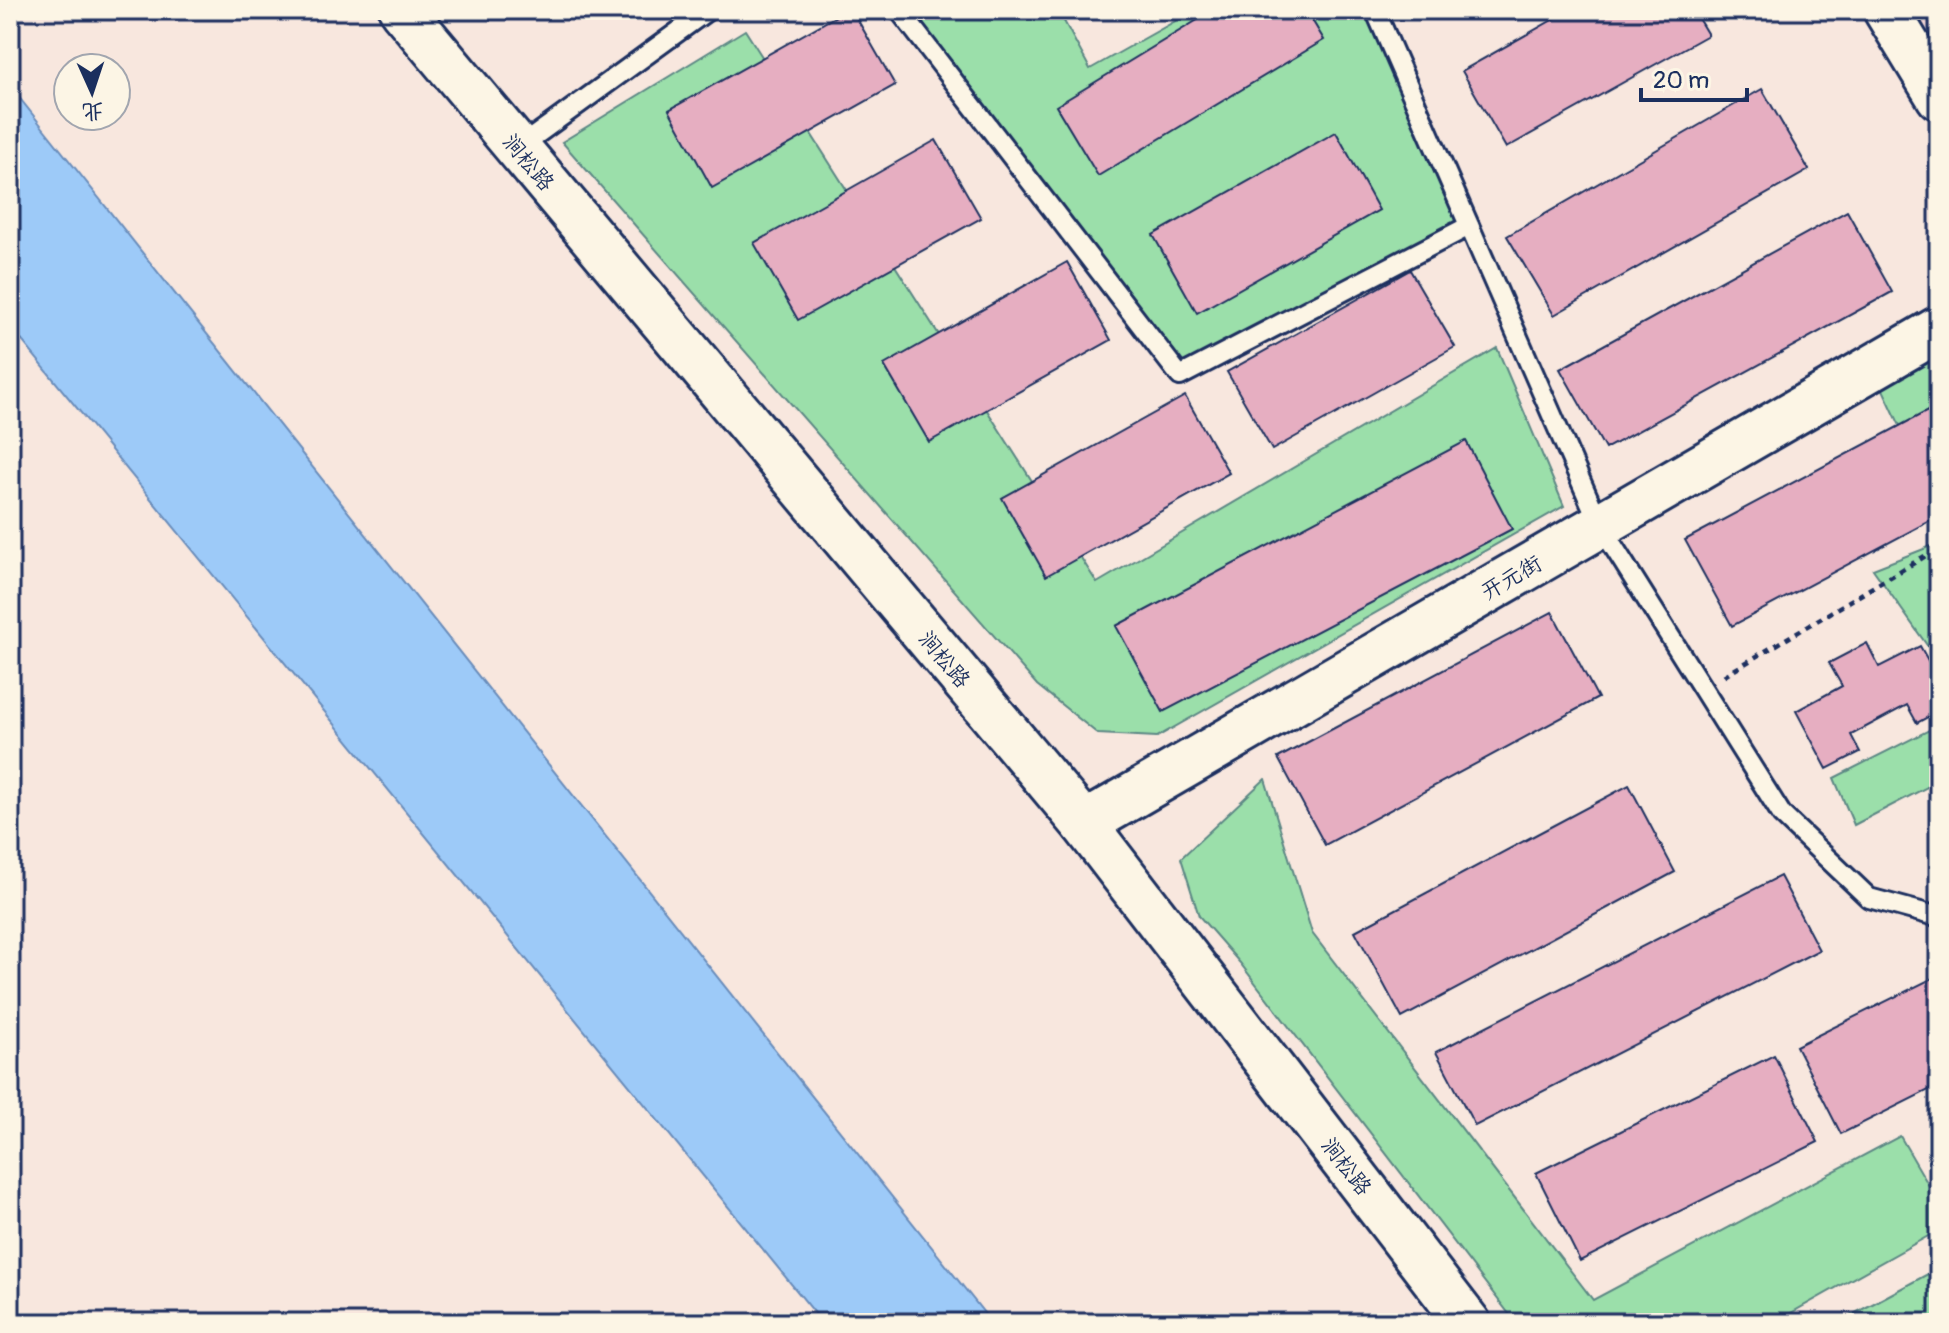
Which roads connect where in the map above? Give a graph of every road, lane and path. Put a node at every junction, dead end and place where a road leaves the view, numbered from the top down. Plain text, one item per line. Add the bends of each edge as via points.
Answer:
1 (402, 10) edge
2 (708, 10) edge
3 (899, 10) edge
4 (1375, 10) edge
5 (1886, 10) edge
6 (1939, 97) edge
7 (518, 148) junction
8 (1469, 226) junction
9 (1939, 329) edge
10 (1600, 525) junction
11 (1939, 552) edge
12 (1702, 689) junction
13 (1084, 824) junction
14 (1939, 917) edge
15 (1468, 1323) edge

1 - 7 street, 涧松路
2 - 7 lane
3 - 8 lane via 1180,376
4 - 8 lane
5 - 6 street
7 - 13 street, 涧松路
8 - 10 lane
9 - 10 street, 开元街
10 - 12 lane
10 - 13 street, 开元街
11 - 12 path
12 - 14 lane via 1782,815 1869,898
13 - 15 street, 涧松路

